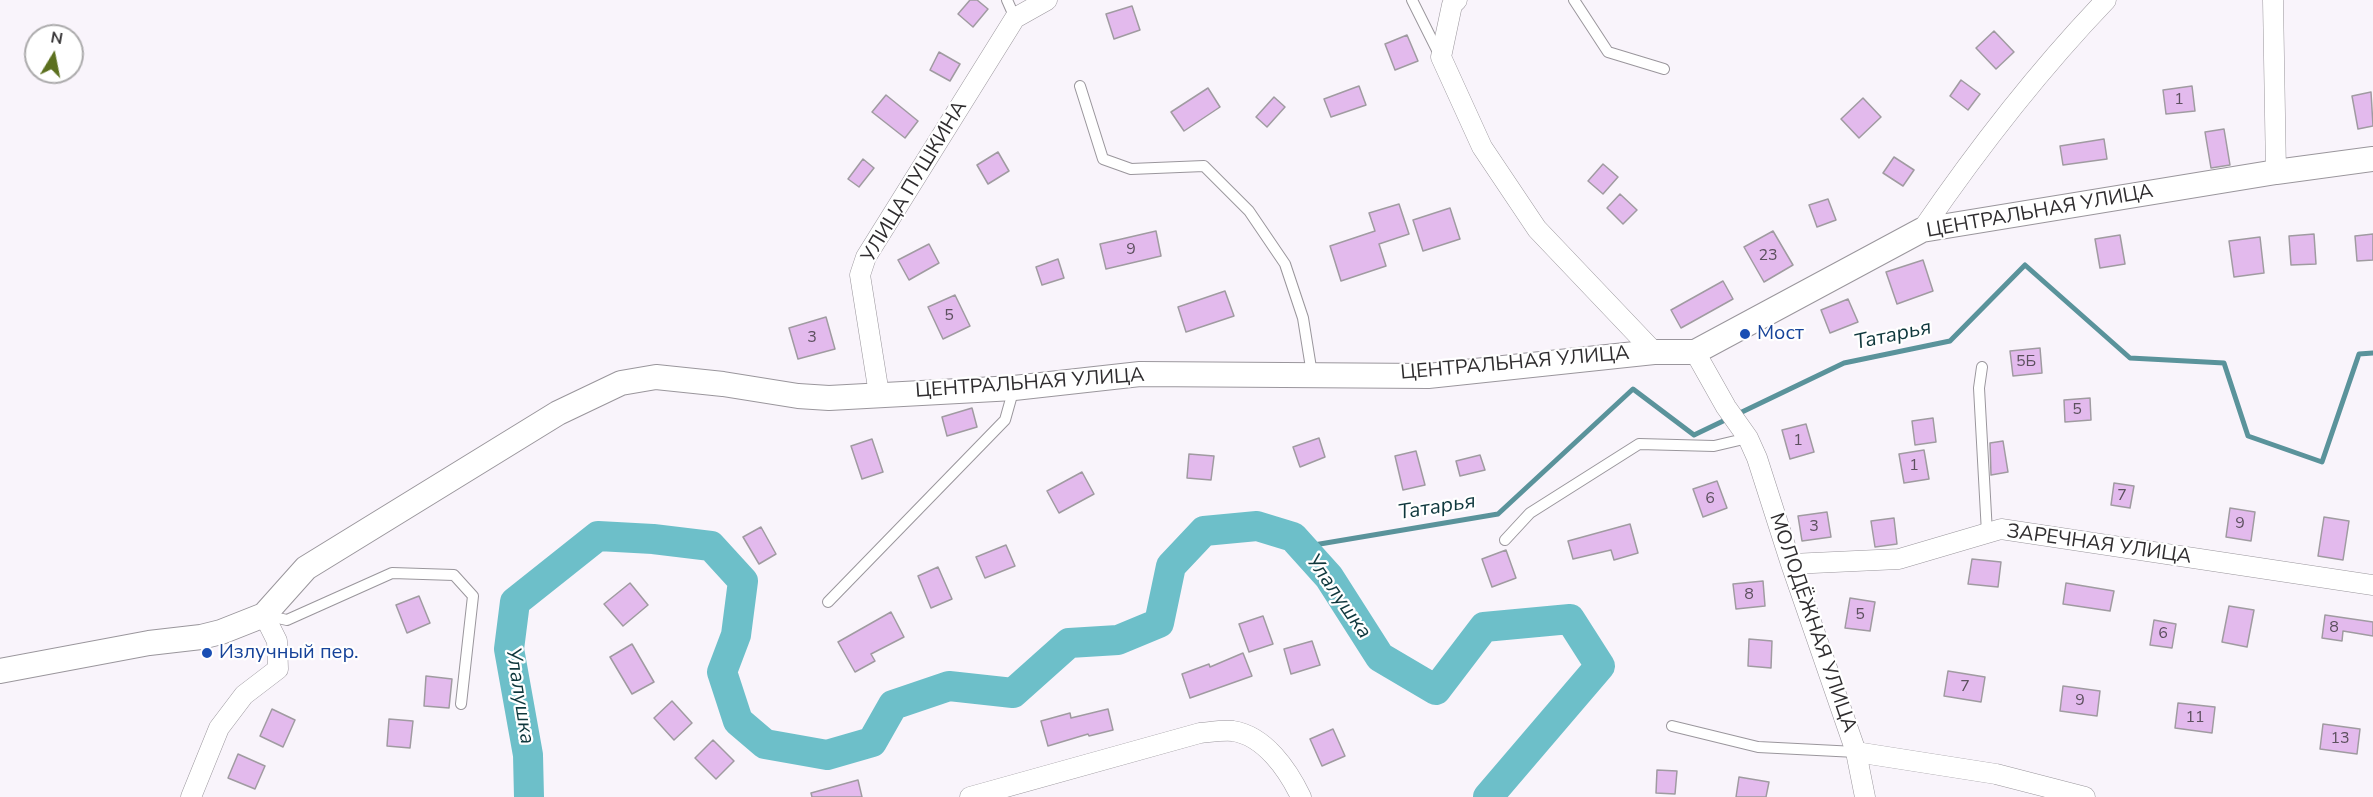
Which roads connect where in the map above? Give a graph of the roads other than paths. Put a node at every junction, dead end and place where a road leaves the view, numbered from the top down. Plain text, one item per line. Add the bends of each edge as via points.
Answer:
1 (1047, 0) edge
2 (1412, 0) edge
3 (1457, 0) edge
4 (1574, 0) edge
5 (2106, 0) edge
6 (2272, 0) edge
7 (1011, 9) edge
8 (1441, 57) junction
9 (1664, 69) dead end
10 (1080, 86) dead end
11 (2373, 159) edge
12 (2276, 172) junction
13 (1922, 230) junction
14 (1654, 352) junction
15 (1695, 352) junction
16 (1982, 367) dead end
17 (1311, 374) junction
18 (1014, 388) junction
19 (879, 394) junction
20 (1744, 434) junction
21 (1987, 533) junction
22 (1505, 540) dead end
23 (1791, 564) junction
24 (2373, 585) edge
25 (828, 602) dead end
26 (264, 615) junction
27 (0, 671) edge
28 (461, 704) dead end
29 (1672, 726) dead end
30 (1856, 752) junction
31 (190, 797) edge
32 (970, 797) edge
33 (1301, 797) edge
34 (1865, 797) edge
35 (2085, 797) edge

1 - 7 street, УЛИЦА ПУШКИНА
2 - 8 lane
3 - 8 street via 1452,5
4 - 9 lane via 1608,51
5 - 13 street via 2025,89
6 - 12 street
7 - 19 street, УЛИЦА ПУШКИНА via 866,257 860,275
8 - 14 street via 1482,147 1537,229
10 - 17 lane via 1103,159 1131,169 1204,166 1249,211 1286,264 1303,318
11 - 12 street, ЦЕНТРАЛЬНАЯ УЛИЦА
12 - 13 street, ЦЕНТРАЛЬНАЯ УЛИЦА
13 - 15 street, ЦЕНТРАЛЬНАЯ УЛИЦА
14 - 15 street, ЦЕНТРАЛЬНАЯ УЛИЦА
14 - 17 street, ЦЕНТРАЛЬНАЯ УЛИЦА via 1428,376
15 - 20 street, МОЛОДЁЖНАЯ УЛИЦА
16 - 21 lane via 1979,388
17 - 18 street, ЦЕНТРАЛЬНАЯ УЛИЦА via 1140,374
18 - 19 street, ЦЕНТРАЛЬНАЯ УЛИЦА
18 - 25 lane via 1005,420
19 - 26 street, ЦЕНТРАЛЬНАЯ УЛИЦА via 798,396 656,377 621,383 558,413 306,568
20 - 22 lane via 1714,446 1639,444 1530,513
20 - 23 street, МОЛОДЁЖНАЯ УЛИЦА via 1757,458
21 - 23 street, ЗАРЕЧНАЯ УЛИЦА via 1899,559
21 - 24 street, ЗАРЕЧНАЯ УЛИЦА via 2001,529
23 - 30 street, МОЛОДЁЖНАЯ УЛИЦА
26 - 27 street via 211,634
26 - 28 lane via 287,620 392,573 454,575 473,596
26 - 31 street via 277,641 278,669 244,696 219,728
29 - 30 lane via 1758,747
30 - 34 street
30 - 35 street, МОЛОДЁЖНАЯ УЛИЦА via 1996,774
32 - 33 street via 1200,733 1221,731 1252,737 1268,749 1293,780

